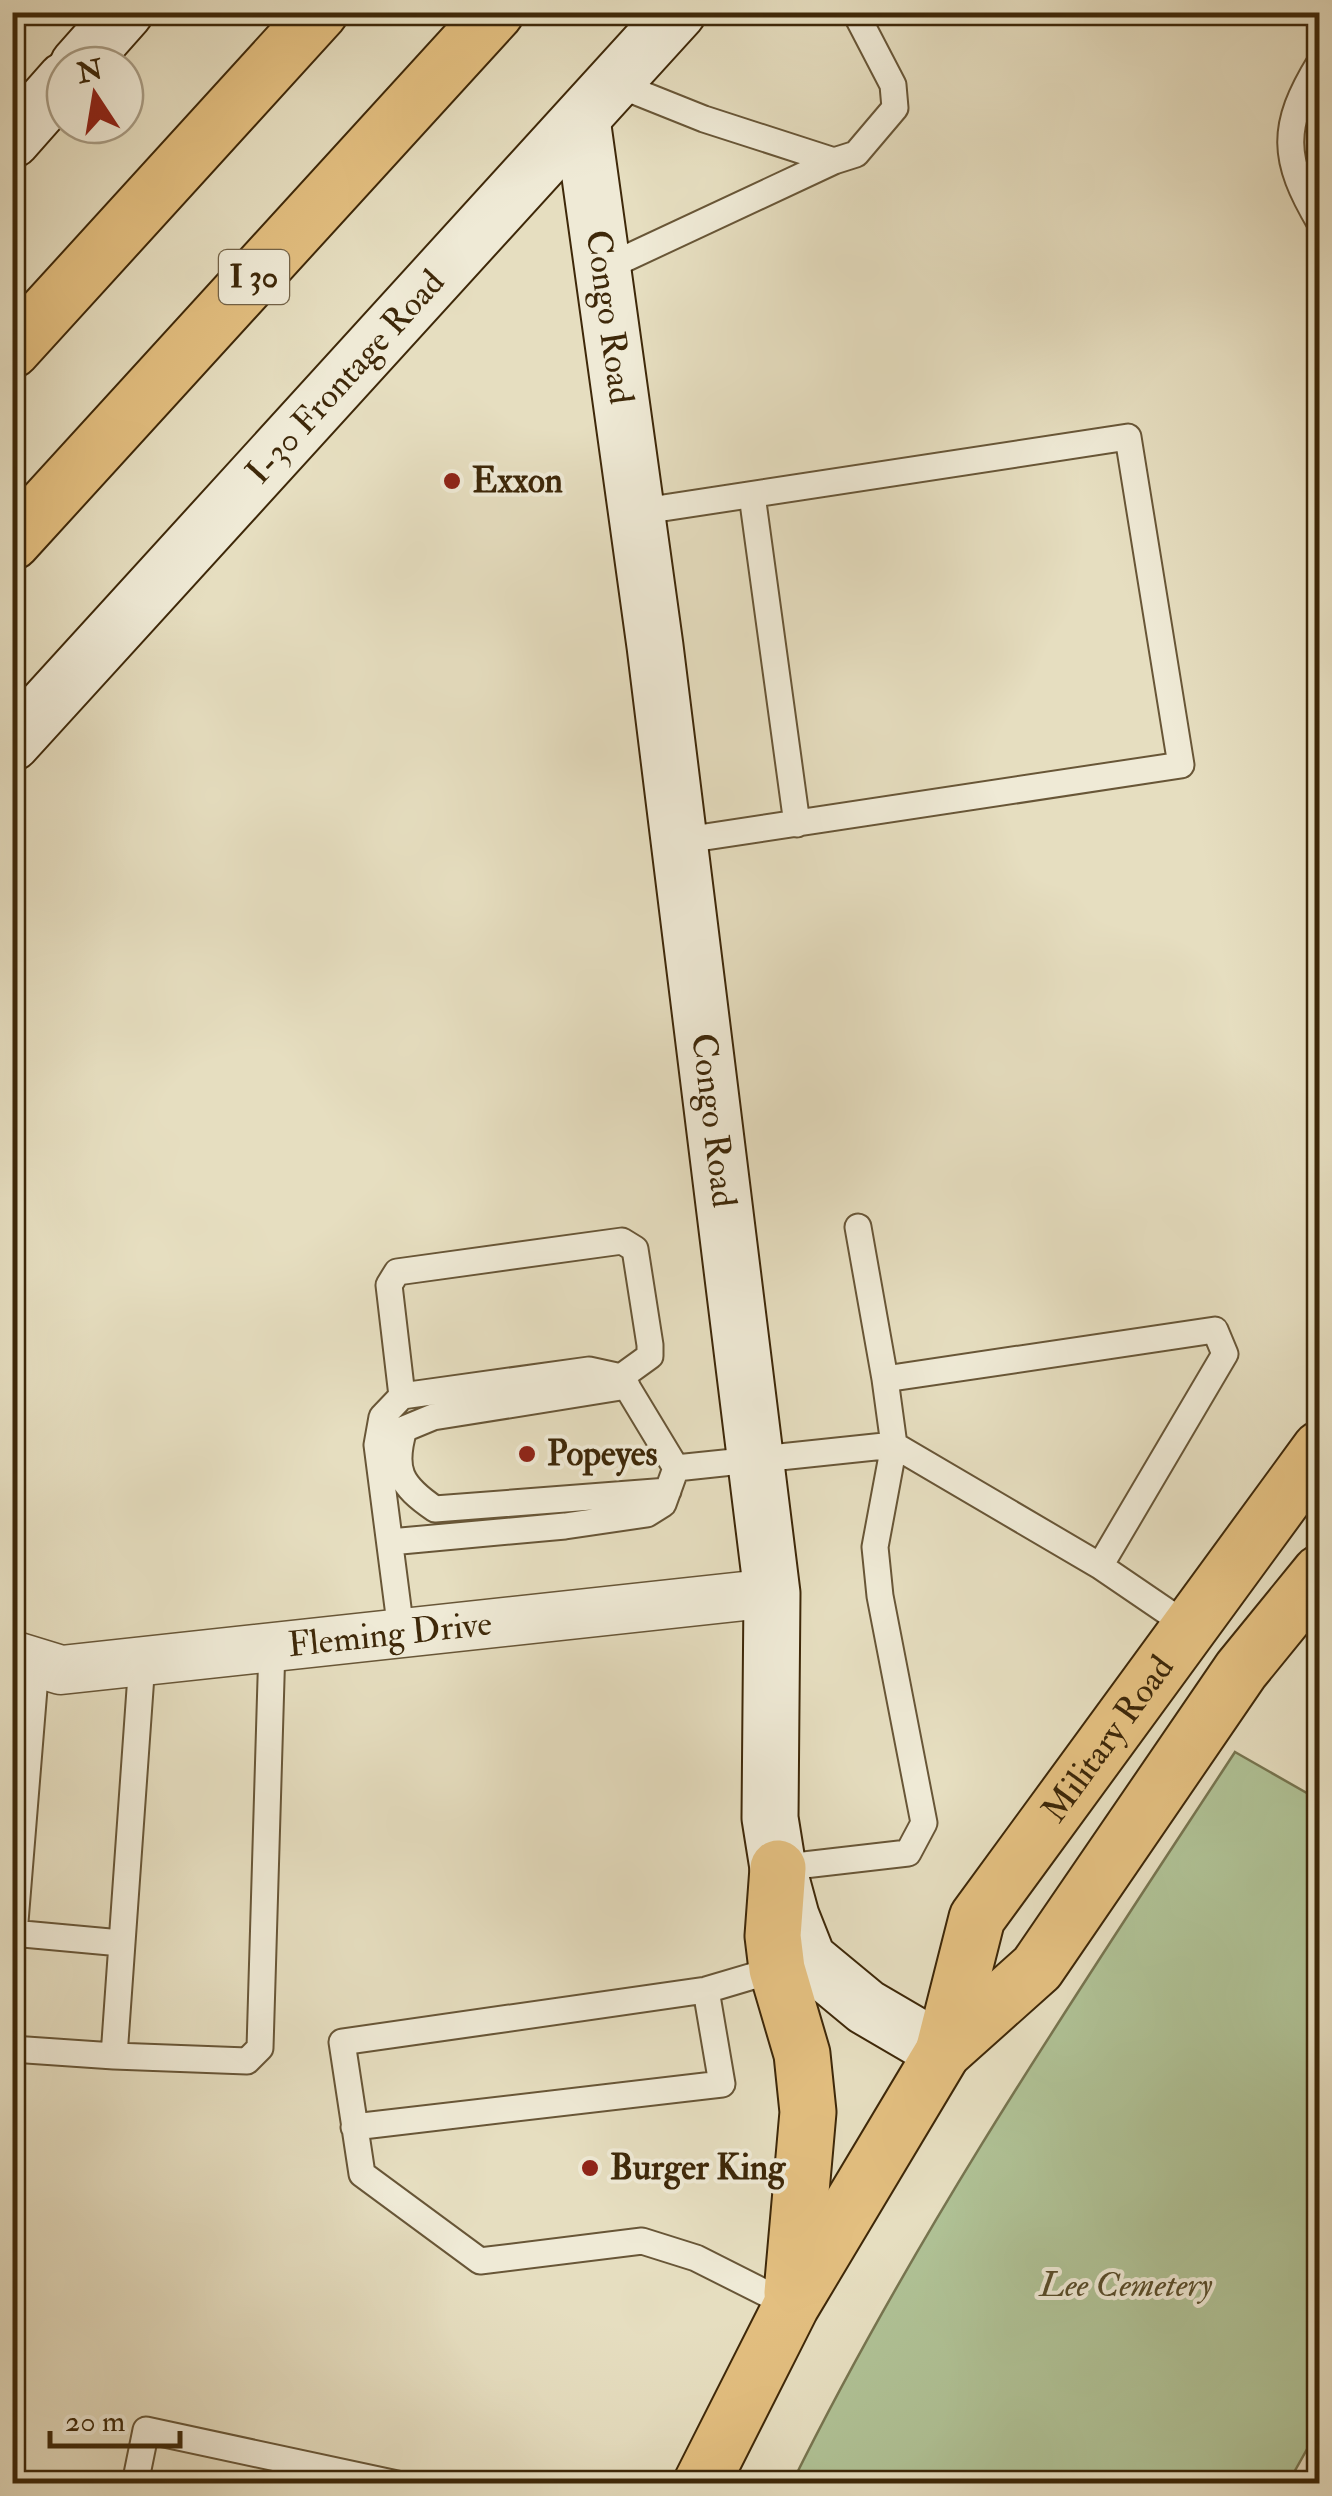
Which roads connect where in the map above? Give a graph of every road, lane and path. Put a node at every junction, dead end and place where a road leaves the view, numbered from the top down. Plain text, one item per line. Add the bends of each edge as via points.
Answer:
1 (125, 12) edge
2 (320, 12) edge
3 (496, 12) edge
4 (678, 12) edge
5 (855, 12) edge
6 (96, 45) edge
7 (1320, 62) edge
8 (598, 101) junction
9 (45, 103) edge
10 (12, 140) edge
11 (834, 161) junction
12 (1320, 223) edge
13 (602, 268) junction
14 (12, 350) edge
15 (752, 494) junction
16 (636, 512) junction
17 (12, 542) edge
18 (12, 742) edge
19 (797, 824) junction
20 (679, 842) junction
21 (858, 1227) dead end
22 (884, 1378) junction
23 (624, 1381) junction
24 (402, 1396) junction
25 (894, 1445) junction
26 (1320, 1449) edge
27 (755, 1458) junction
28 (672, 1480) junction
29 (390, 1542) junction
30 (1100, 1566) junction
31 (1320, 1573) edge
32 (772, 1593) junction
33 (1191, 1628) junction
34 (401, 1632) junction
35 (272, 1646) junction
36 (24, 1660) edge
37 (142, 1661) junction
38 (778, 1868) junction
39 (13, 1934) edge
40 (121, 1943) junction
41 (792, 1964) junction
42 (706, 1990) junction
43 (12, 2049) edge
44 (944, 2052) junction
45 (114, 2056) junction
46 (354, 2127) junction
47 (791, 2306) junction
48 (135, 2484) edge
49 (397, 2484) edge
50 (701, 2484) edge

1 - 6 street
2 - 14 main road
3 - 17 main road, I 30
4 - 8 street, I-30 Frontage Road
5 - 11 lane via 894,85 895,108 856,154
7 - 12 lane via 1298,98 1289,144 1297,184
8 - 11 lane via 704,119
8 - 13 street, Congo Road
8 - 18 street, I-30 Frontage Road
9 - 10 street
11 - 13 lane
13 - 16 street, Congo Road
15 - 16 lane
15 - 19 lane
15 - 19 lane via 1128,437 1180,765
16 - 20 street, Congo Road
19 - 20 lane
20 - 27 street, Congo Road
21 - 22 lane
22 - 25 lane
22 - 30 lane via 1215,1330 1225,1354
23 - 24 lane via 589,1370
23 - 24 lane via 650,1356 650,1345 635,1249 622,1241 398,1272 389,1285
23 - 28 lane
23 - 28 lane via 433,1416 404,1429 398,1471 413,1494 435,1509
24 - 29 lane via 382,1417 377,1445
25 - 27 lane
25 - 30 lane
25 - 38 lane via 875,1547 924,1822 908,1853
26 - 33 main road, Military Road
27 - 28 lane
27 - 32 street, Congo Road
28 - 29 lane via 663,1504 647,1514
29 - 34 lane
30 - 33 lane
31 - 44 main road, Military Road via 1241,1670 1037,1968
32 - 34 street, Fleming Drive
32 - 38 street, Congo Road via 770,1818
33 - 44 main road, Military Road via 977,1918
34 - 35 street, Fleming Drive
35 - 37 street, Fleming Drive
35 - 45 lane via 260,2048 247,2061
36 - 37 street, Fleming Drive via 61,1670
36 - 39 lane
37 - 40 lane
38 - 41 main road via 773,1936
39 - 40 lane
40 - 45 lane
41 - 42 lane
41 - 44 street
41 - 47 main road via 808,2112
42 - 46 lane via 342,2042
42 - 46 lane via 722,2084
43 - 45 lane
44 - 47 main road, Military Road
46 - 47 lane via 362,2174 480,2261 642,2241 696,2258
47 - 50 main road, Military Road
48 - 49 lane via 146,2430

